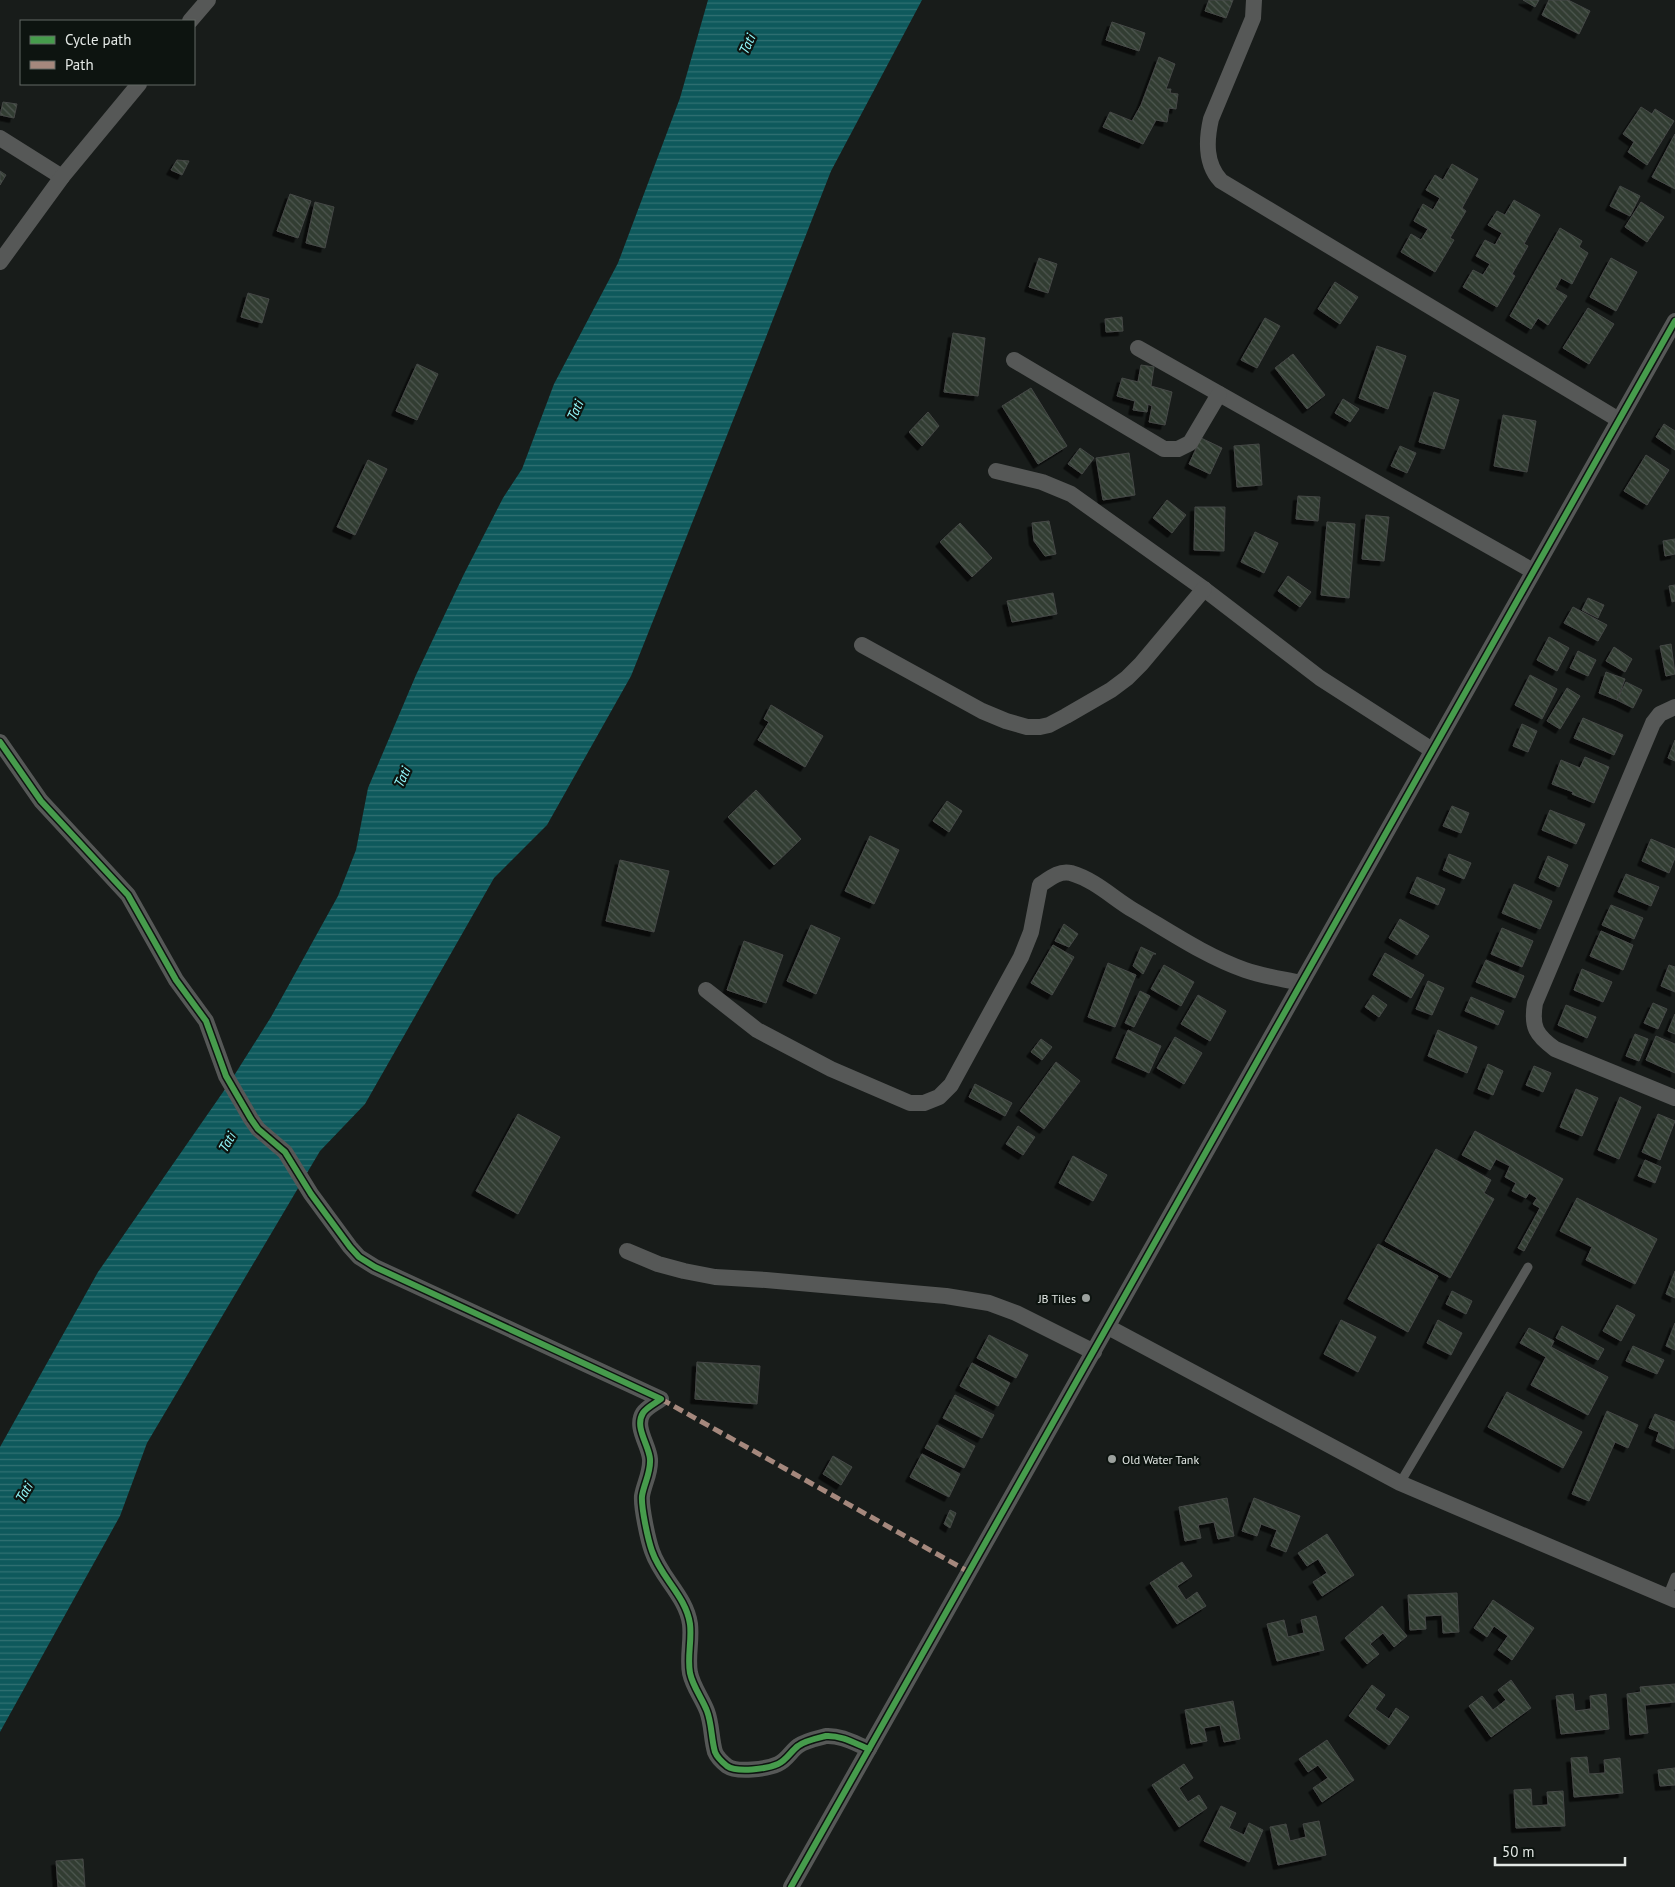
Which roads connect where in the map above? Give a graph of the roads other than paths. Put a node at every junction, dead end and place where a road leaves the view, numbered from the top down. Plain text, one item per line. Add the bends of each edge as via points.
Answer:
1 (208, 0) edge
2 (1254, 0) edge
3 (191, 20) edge
4 (138, 85) edge
5 (0, 138) edge
6 (62, 177) junction
7 (0, 262) edge
8 (1675, 321) edge
9 (1138, 348) dead end
10 (1014, 360) dead end
11 (1219, 394) junction
12 (1619, 420) junction
13 (996, 471) dead end
14 (1533, 571) junction
15 (1204, 589) junction
16 (862, 645) dead end
17 (1675, 707) edge
18 (0, 742) edge
19 (1432, 750) junction
20 (1301, 983) junction
21 (706, 990) dead end
22 (1675, 1098) edge
23 (627, 1251) dead end
24 (1528, 1267) dead end
25 (1108, 1327) junction
26 (1094, 1352) junction
27 (1400, 1483) junction
28 (1675, 1577) edge
29 (1671, 1599) edge
30 (869, 1749) junction
31 (791, 1887) edge

1 - 3 street
2 - 12 street via 1253,18 1211,119 1207,148 1214,174
4 - 6 street
5 - 6 street
6 - 7 street
8 - 12 street
9 - 11 street
10 - 11 street via 1164,449 1178,449 1190,443
11 - 14 street
12 - 14 street
13 - 15 street via 1042,482 1071,494
14 - 19 street
15 - 16 street via 1127,678 1066,716 1040,727 1020,725 982,711
15 - 19 street via 1320,678
17 - 22 street via 1660,714 1653,723 1535,1003 1533,1016 1536,1030 1555,1049
18 - 30 street via 41,801 128,895 176,980 206,1021 226,1076 251,1119 285,1152 311,1194 359,1257 661,1399 644,1412 640,1421 650,1453 642,1506 652,1551 688,1614 690,1674 707,1710 720,1760 738,1770 778,1764 798,1745 827,1736 840,1737
19 - 20 street
20 - 21 street via 1245,970 1202,950 1081,877 1068,872 1054,875 1040,885 1031,932 1021,957 951,1085 939,1097 924,1103 910,1103 757,1030
20 - 25 street
23 - 26 street via 666,1266 715,1277 946,1296 989,1304 1016,1313
24 - 27 lane
25 - 26 street
25 - 27 street
26 - 30 street
27 - 29 street
28 - 29 lane
30 - 31 street

